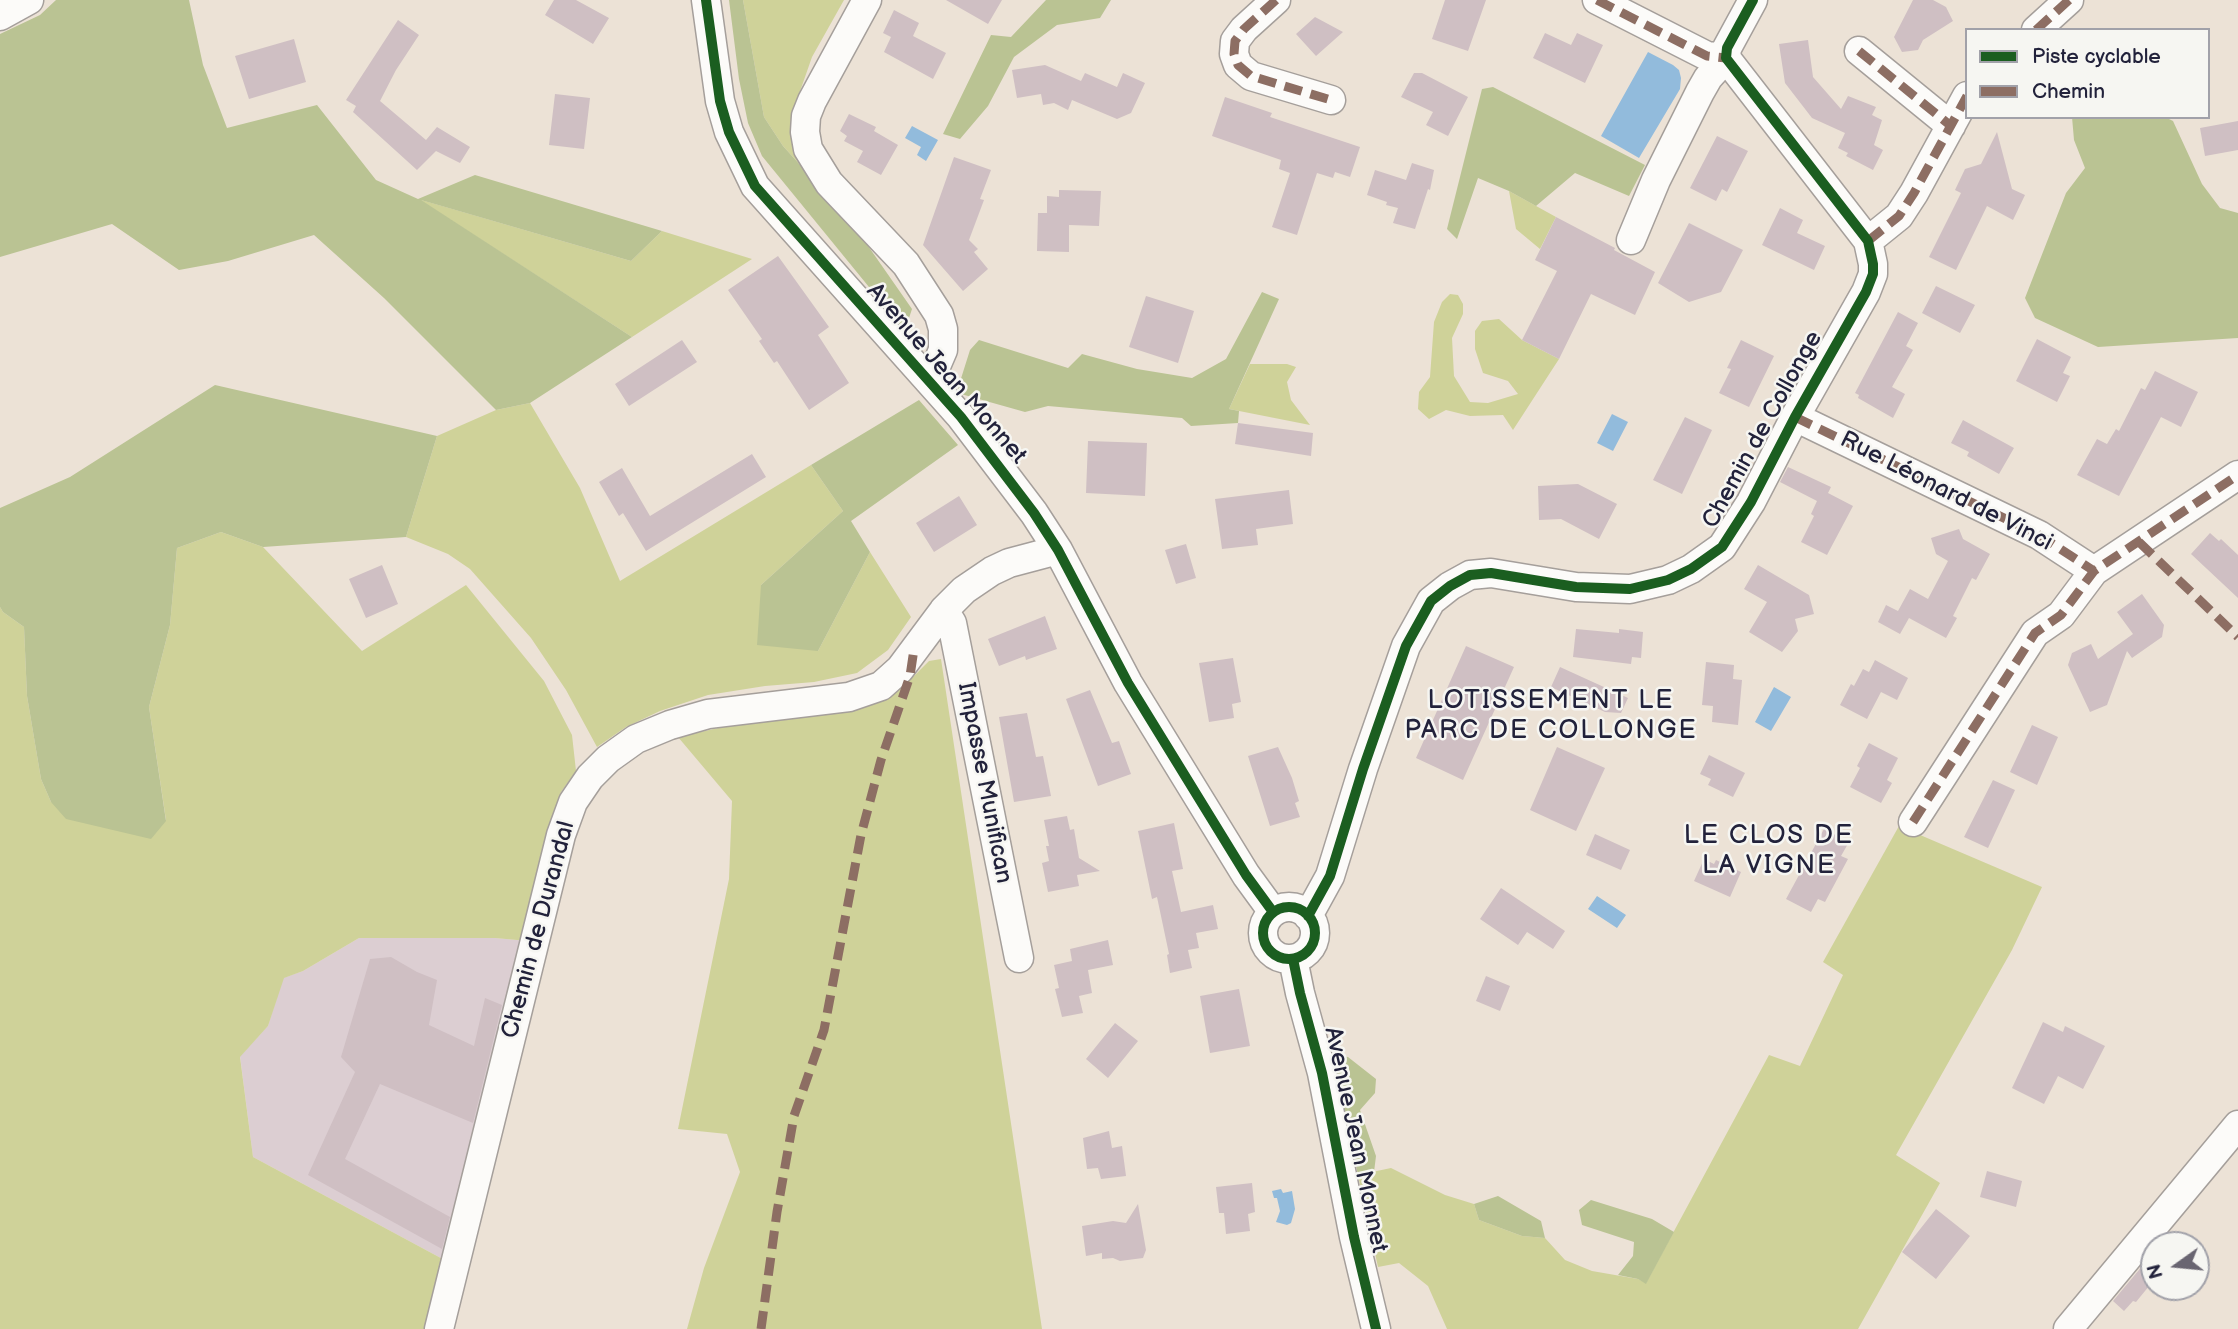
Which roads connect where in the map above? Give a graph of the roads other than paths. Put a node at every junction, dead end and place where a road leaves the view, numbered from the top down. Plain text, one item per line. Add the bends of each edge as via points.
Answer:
1 (29, 0) edge
2 (706, 0) edge
3 (867, 0) edge
4 (1276, 0) edge
5 (1597, 0) edge
6 (1753, 0) edge
7 (2070, 0) edge
8 (0, 16) edge
9 (2038, 28) edge
10 (1859, 51) dead end
11 (1726, 58) junction
12 (1331, 100) dead end
13 (1965, 100) edge
14 (1951, 126) junction
15 (1631, 240) dead end
16 (1868, 241) junction
17 (925, 376) junction
18 (1795, 417) junction
19 (2238, 475) edge
20 (1058, 550) junction
21 (2094, 572) junction
22 (944, 610) junction
23 (1913, 822) dead end
24 (1273, 912) junction
25 (1308, 916) junction
26 (1019, 958) dead end
27 (1293, 959) junction
28 (2238, 1125) edge
29 (439, 1329) edge
30 (1376, 1329) edge
31 (2068, 1329) edge

1 - 8 street
2 - 17 street, Avenue Jean Monnet via 720,101 755,186
3 - 17 street via 813,101 805,132 808,149 829,183 906,264 939,315 943,350
4 - 12 street via 1235,41 1238,65 1251,76
5 - 11 street via 1707,56
6 - 11 street
7 - 9 street
10 - 14 street
11 - 15 street via 1700,92
11 - 16 street
13 - 14 street
14 - 16 street via 1899,216
16 - 18 street, Chemin de Collonge via 1873,274 1866,292
17 - 20 street, Avenue Jean Monnet via 998,464
18 - 21 street, Rue Léonard de Vinci via 2039,535
18 - 25 street, Chemin de Collonge via 1722,547 1691,569 1630,589 1576,587 1490,573 1470,575 1431,601 1406,646 1330,876
19 - 21 street
20 - 22 street, Chemin de Durandal via 992,570
20 - 24 street, Avenue Jean Monnet via 1128,682
21 - 23 street via 2061,615 2035,633
22 - 26 street, Impasse Munifican via 952,623
22 - 29 street, Chemin de Durandal via 900,669 881,686 849,697 708,714 670,725 636,739 590,777 573,802 561,835
24 - 25 street via 1285,907
24 - 27 street via 1263,937 1268,950 1279,958
25 - 27 street via 1314,928 1313,942 1306,954
27 - 30 street, Avenue Jean Monnet
28 - 31 street

